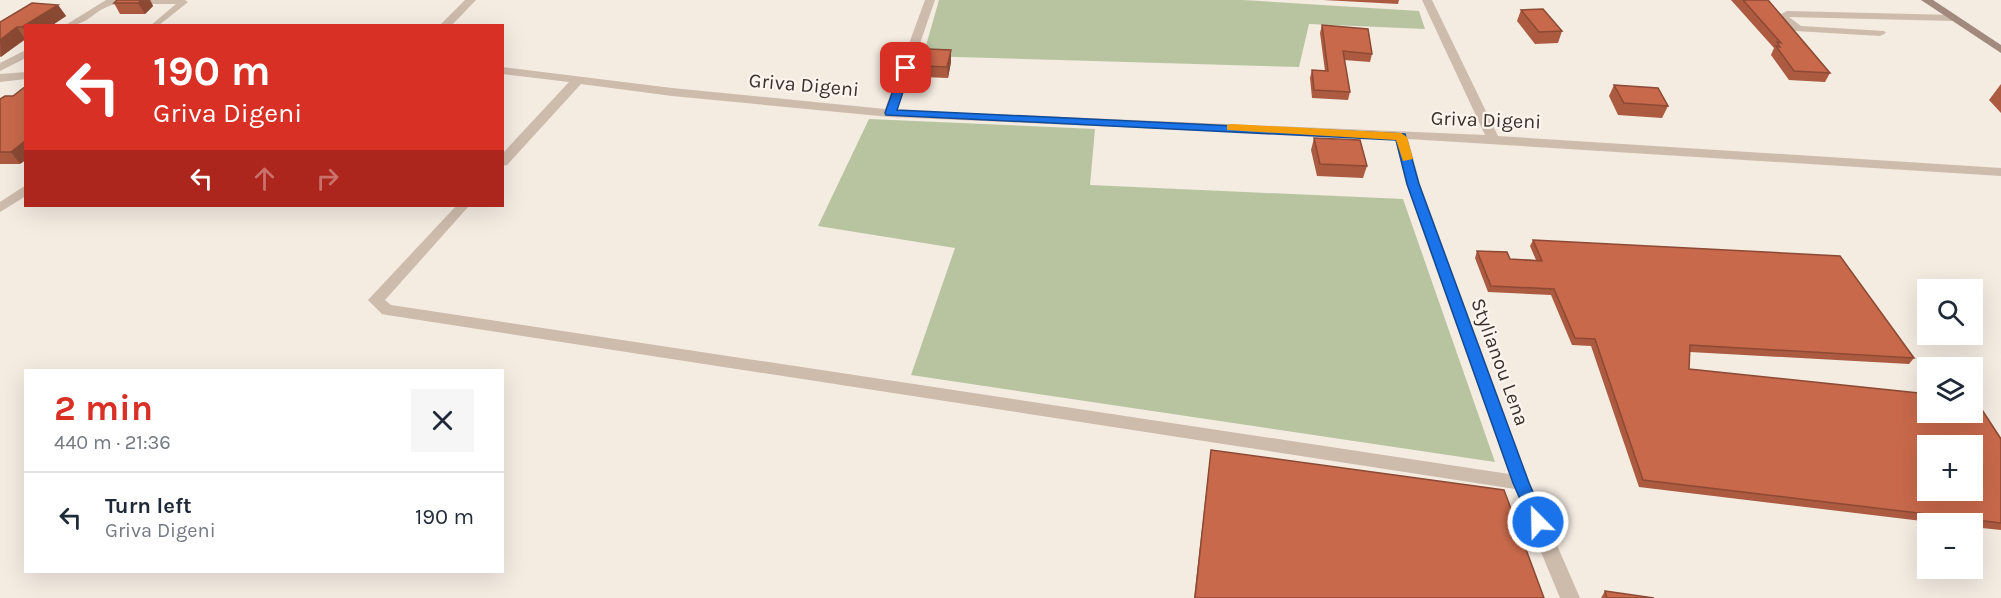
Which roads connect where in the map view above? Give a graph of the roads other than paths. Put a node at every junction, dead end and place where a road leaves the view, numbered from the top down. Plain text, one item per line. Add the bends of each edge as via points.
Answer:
1 (471, 0) edge
2 (930, 0) edge
3 (1427, 0) edge
4 (1926, 0) edge
5 (185, 1) edge
6 (130, 2) joint
7 (1954, 18) junction
8 (72, 24) edge
9 (156, 24) edge
10 (446, 24) edge
11 (1880, 33) dead end
12 (2001, 50) edge
13 (24, 54) edge
14 (0, 68) edge
15 (504, 70) edge
16 (24, 75) edge
17 (0, 78) edge
18 (577, 81) junction
19 (890, 113) junction
20 (1401, 137) junction
21 (1493, 139) junction
22 (504, 160) edge
23 (2001, 172) edge
24 (24, 190) edge
25 (462, 207) edge
26 (0, 208) edge
27 (1521, 483) junction
28 (1570, 598) edge

1 - 10 street
2 - 19 street
3 - 21 street
4 - 7 main road
5 - 6 lane
5 - 9 lane
6 - 8 street via 110,2
7 - 11 street via 1782,16 1800,29
7 - 12 main road
13 - 14 street
15 - 18 street, Griva Digeni
16 - 17 street
18 - 19 street, Griva Digeni
18 - 22 street
19 - 20 street, Griva Digeni
20 - 21 street, Griva Digeni
20 - 27 street, Stylianou Lena via 1413,184
21 - 23 street, Griva Digeni
24 - 26 street
25 - 27 street via 376,300 387,310
27 - 28 street, Stylianou Lena

